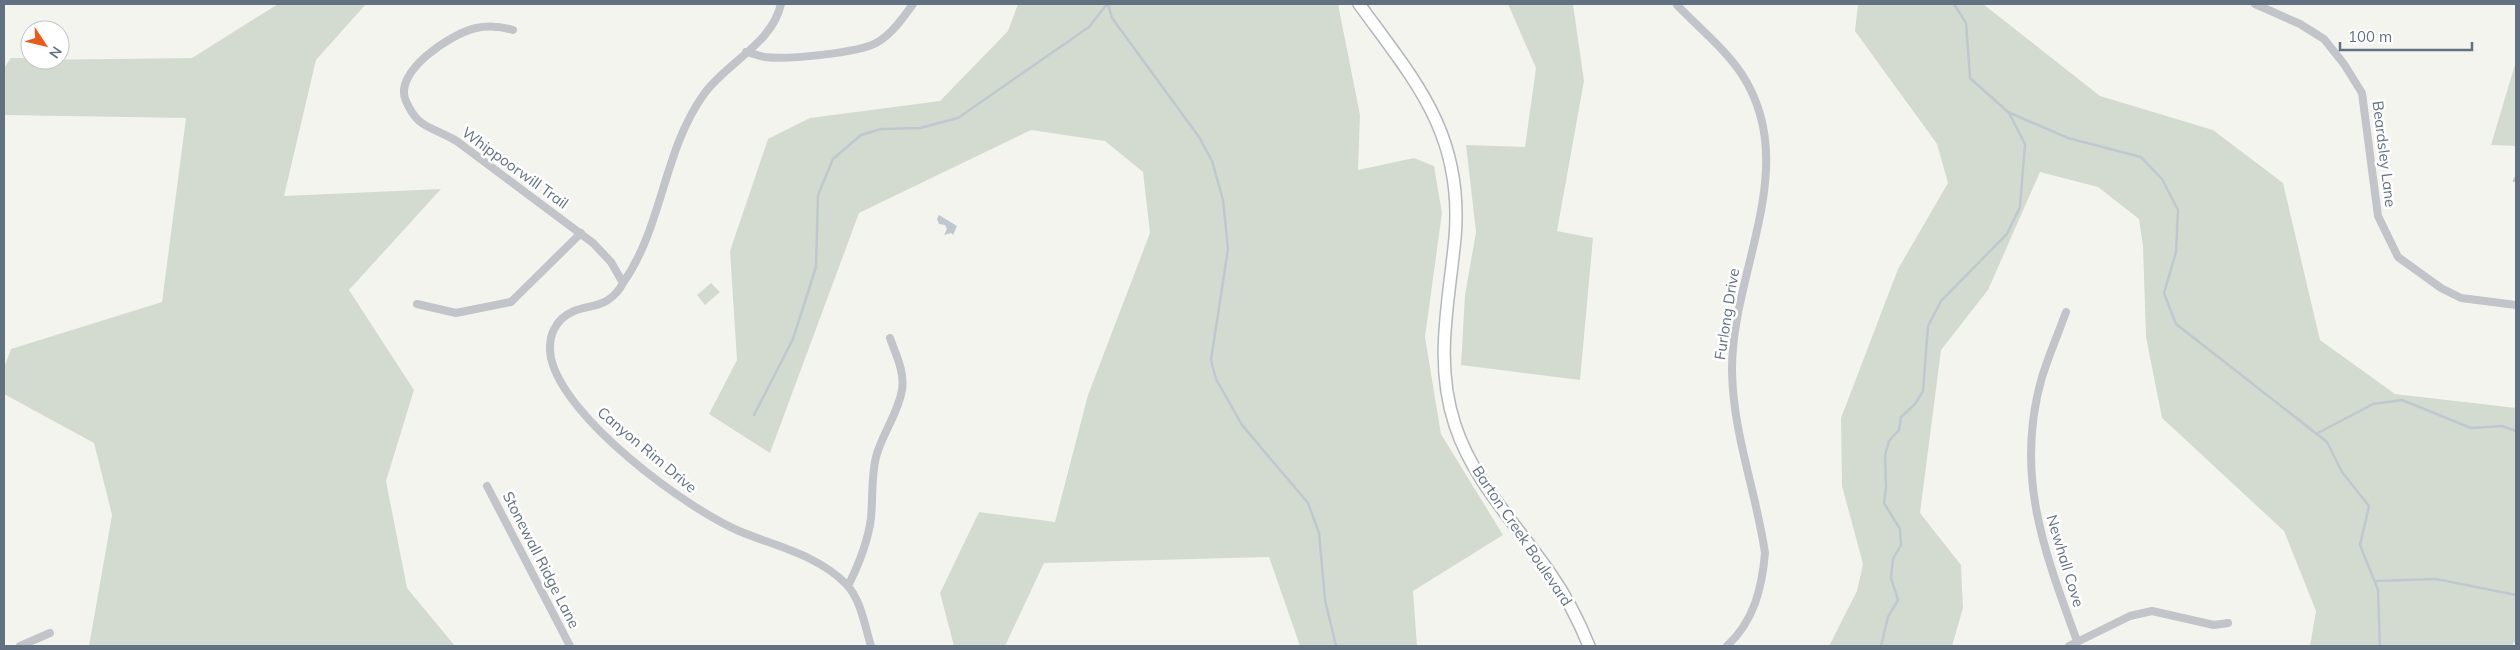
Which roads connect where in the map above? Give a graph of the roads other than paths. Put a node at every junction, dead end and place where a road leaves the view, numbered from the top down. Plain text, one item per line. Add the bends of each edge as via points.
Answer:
1 (781, 4) edge
2 (913, 4) edge
3 (1359, 4) edge
4 (2255, 4) edge
5 (1677, 5) edge
6 (513, 30) dead end
7 (746, 52) junction
8 (581, 234) junction
9 (623, 283) junction
10 (417, 304) dead end
11 (2516, 305) edge
12 (2066, 312) dead end
13 (890, 338) dead end
14 (487, 486) dead end
15 (848, 586) junction
16 (2228, 623) dead end
17 (50, 632) dead end
18 (2076, 641) junction
19 (20, 646) edge
20 (570, 646) edge
21 (871, 646) edge
22 (1589, 646) edge
23 (1727, 646) edge
24 (2069, 646) edge

1 - 7 street, Canyon Rim Drive via 775,23 767,34
2 - 7 street via 895,28 876,43 855,50 784,57
3 - 22 street, Barton Creek Boulevard via 1421,89 1440,127 1450,159 1456,219 1443,348 1446,387 1462,444 1484,483 1563,592
4 - 11 street, Beardsley Lane via 2300,24 2324,39 2362,93 2378,216 2398,257 2441,288 2461,298
5 - 23 street, Furlong Drive via 1741,73 1757,104 1767,144 1764,200 1742,294 1732,370 1736,426 1765,552 1754,610
6 - 8 street, Whippoorwill Trail via 496,25 475,28 451,37 414,69 405,84 404,99 418,122 452,138
7 - 9 street, Canyon Rim Drive via 722,72 689,119 673,156 646,240
8 - 9 street, Whippoorwill Trail via 603,253
8 - 10 street via 511,302 456,313
9 - 15 street, Canyon Rim Drive via 609,299 561,318 552,331 551,358 558,378 574,402 590,422 693,507 737,530 830,569
12 - 18 street, Newhall Cove via 2042,377 2031,461 2037,524
13 - 15 street via 901,367 902,388 896,411 876,455 866,542
14 - 20 street, Stonewall Ridge Lane
15 - 21 street, Canyon Rim Drive
16 - 18 street via 2214,625 2152,611 2130,616
17 - 19 street
18 - 24 street

